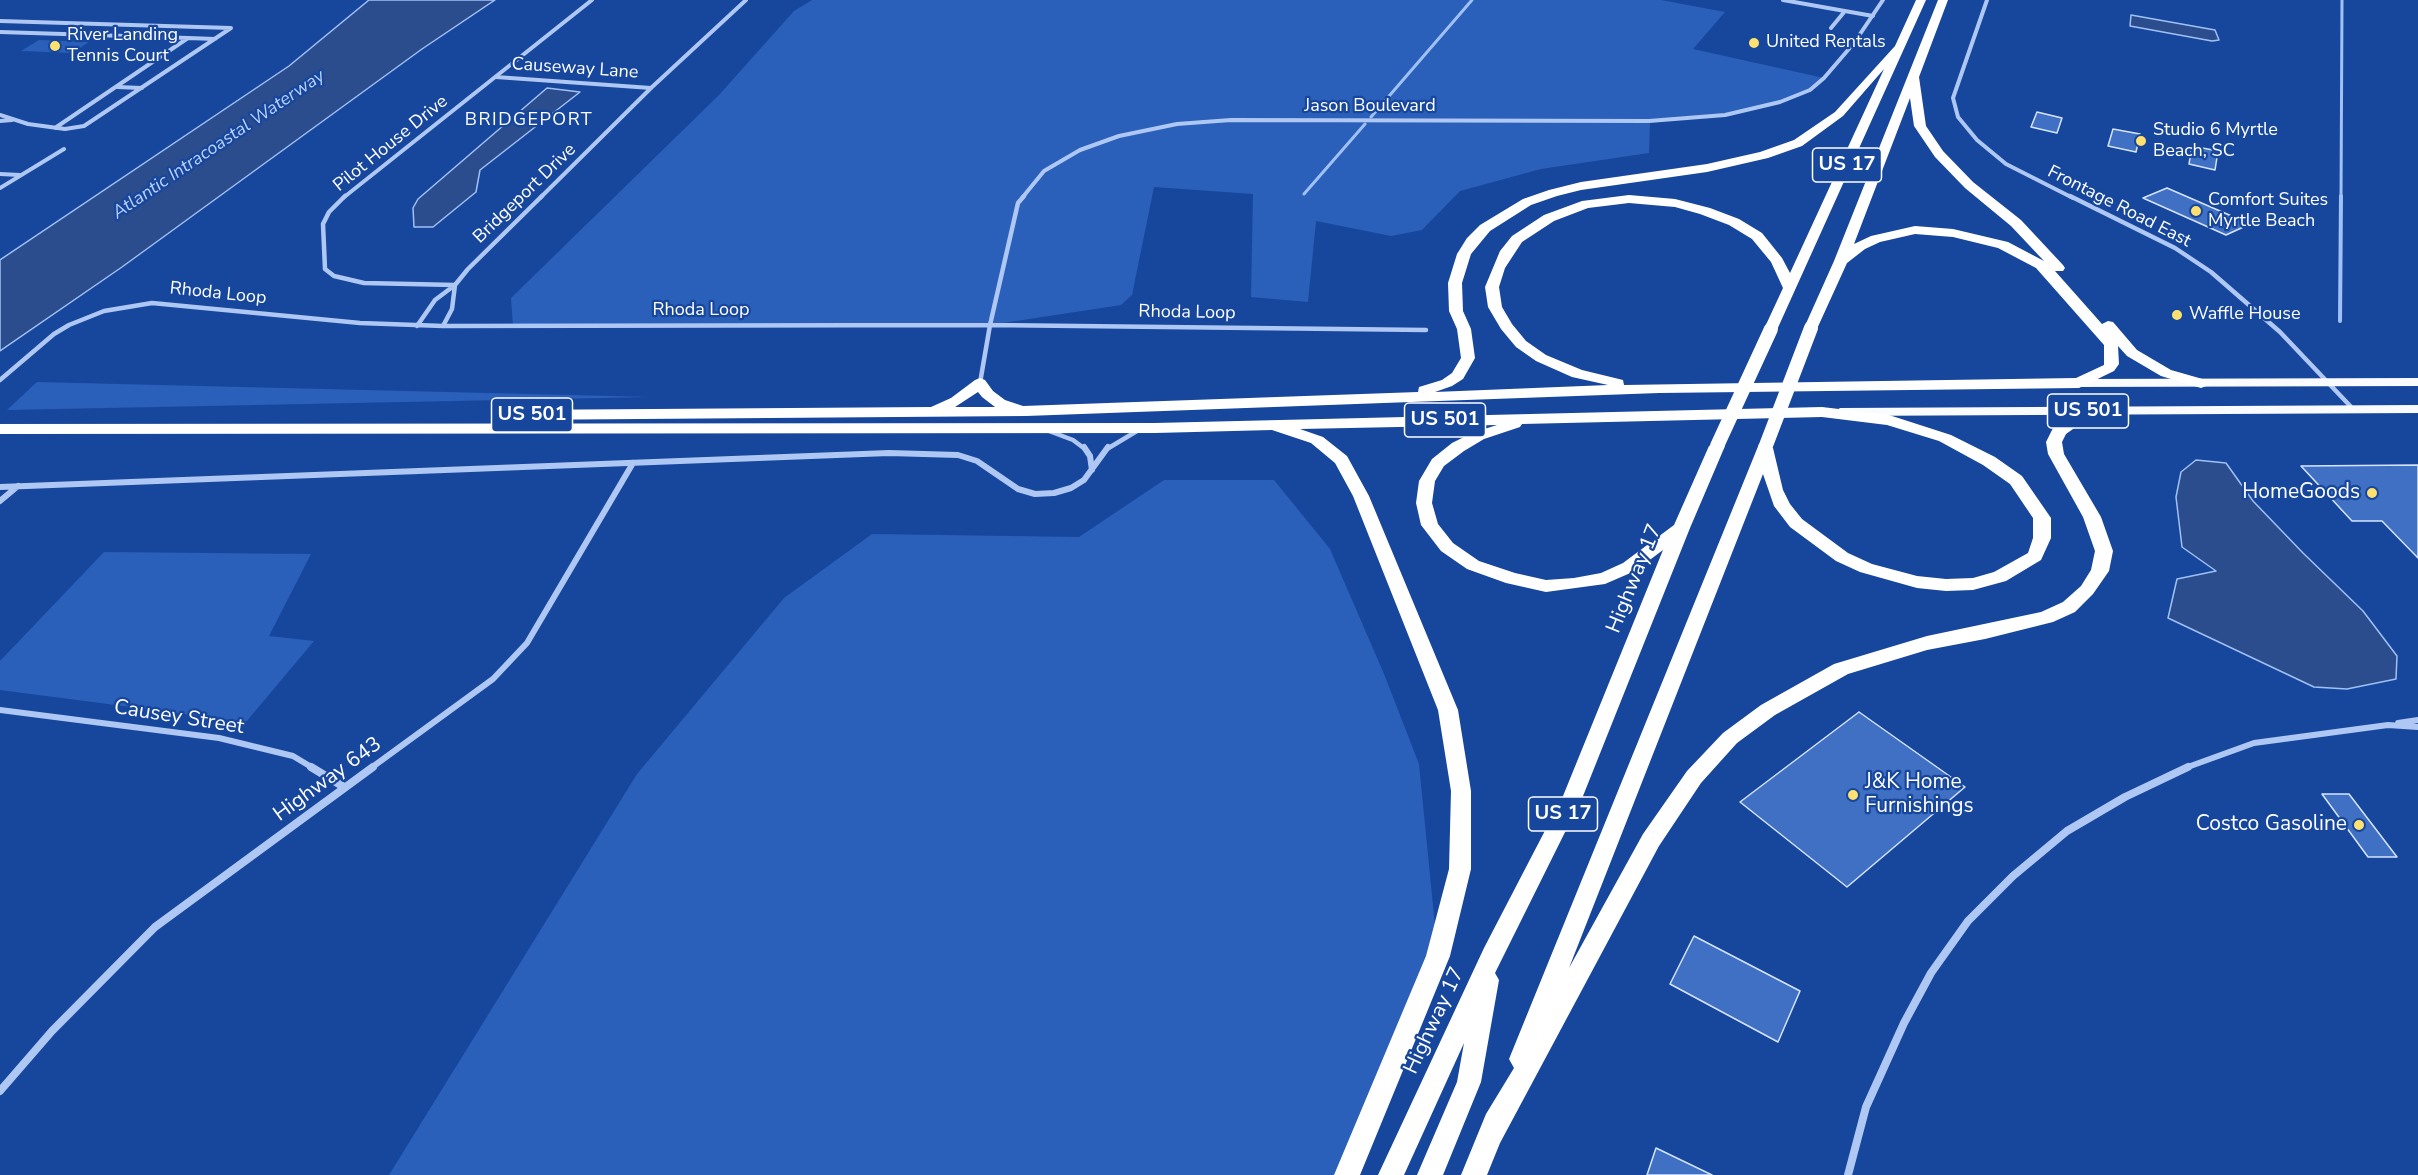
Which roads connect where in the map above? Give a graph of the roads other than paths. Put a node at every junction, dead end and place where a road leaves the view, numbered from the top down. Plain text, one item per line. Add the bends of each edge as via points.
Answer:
1 (592, 0) edge
2 (746, 0) edge
3 (1784, 0) edge
4 (1883, 0) edge
5 (1921, 0) edge
6 (1943, 0) edge
7 (1988, 0) edge
8 (1845, 11) junction
9 (1873, 16) junction
10 (0, 21) edge
11 (101, 24) junction
12 (1832, 28) dead end
13 (0, 32) edge
14 (84, 35) junction
15 (188, 38) junction
16 (215, 39) junction
17 (1900, 47) junction
18 (1913, 76) junction
19 (496, 77) junction
20 (116, 87) junction
21 (142, 88) junction
22 (651, 88) junction
23 (0, 115) edge
24 (12, 120) junction
25 (0, 121) edge
26 (55, 128) junction
27 (64, 148) dead end
28 (0, 174) edge
29 (21, 175) junction
30 (0, 188) edge
31 (1841, 261) junction
32 (455, 285) junction
33 (1789, 288) junction
34 (990, 325) junction
35 (417, 326) junction
36 (443, 326) junction
37 (1426, 330) dead end
38 (0, 380) edge
39 (2328, 382) junction
40 (2418, 382) edge
41 (980, 383) junction
42 (2079, 383) junction
43 (2201, 383) junction
44 (1659, 388) junction
45 (1380, 397) junction
46 (2418, 409) edge
47 (2355, 410) junction
48 (1026, 411) junction
49 (2108, 411) junction
50 (927, 412) junction
51 (1822, 412) junction
52 (0, 418) edge
53 (1541, 418) junction
54 (1265, 424) junction
55 (1037, 428) junction
56 (1155, 428) junction
57 (0, 429) edge
58 (1765, 448) junction
59 (633, 463) junction
60 (1092, 470) junction
61 (18, 486) junction
62 (0, 487) edge
63 (0, 501) edge
64 (1681, 528) junction
65 (0, 710) edge
66 (2418, 720) edge
67 (2388, 724) junction
68 (2418, 727) edge
69 (344, 787) junction
70 (1492, 955) junction
71 (0, 1091) edge
72 (1491, 1134) junction
73 (1347, 1175) edge
74 (1391, 1175) edge
75 (1430, 1175) edge
76 (1474, 1175) edge
77 (1848, 1175) edge

1 - 19 street, Pilot House Drive
2 - 22 street, Bridgeport Drive
3 - 8 street
4 - 9 street, Jason Boulevard
5 - 17 highway, Highway 17 / US 17
6 - 18 highway, US 17
7 - 39 street, Frontage Road East via 1953,98 1958,117 1977,140 2023,174 2143,231 2211,272 2280,332
8 - 9 street
8 - 12 street
9 - 34 street, Jason Boulevard via 1832,69 1810,90 1725,116 1649,121 1231,120 1177,124 1119,136 1080,150 1044,171 1018,203
10 - 11 street
11 - 14 street
11 - 16 street via 231,28
13 - 14 street
14 - 15 street
15 - 16 street
15 - 20 street
16 - 21 street
17 - 33 highway, Highway 17 / US 17
17 - 45 highway via 1839,114 1798,143 1707,168 1581,186 1527,202 1504,215 1472,241 1458,268 1456,311 1464,329 1468,358 1458,376 1433,388
18 - 31 highway, US 17
18 - 43 highway via 1920,126 1939,154 2016,224 2132,352 2166,373
19 - 22 street, Causeway Lane
19 - 32 street, Pilot House Drive via 348,193 323,224 325,270 333,276 364,283
20 - 21 street
20 - 26 street
21 - 26 street via 84,126
22 - 32 street, Bridgeport Drive
23 - 24 street
24 - 25 street
24 - 26 street
27 - 29 street
28 - 29 street
29 - 30 street
31 - 42 highway via 1876,239 1915,230 1975,237 2023,254 2041,265 2111,344 2109,368
31 - 58 highway, US 17, bridge via 1810,328
32 - 35 street, Bridgeport Drive via 435,300
32 - 36 street, Bridgeport Drive via 452,309
33 - 44 highway via 1777,261 1757,236 1734,222 1675,203 1629,199 1586,204 1549,218 1518,239 1507,251 1492,287 1495,307 1521,344 1577,374
33 - 64 highway, Highway 17 / US 17, bridge
34 - 36 street, Rhoda Loop
34 - 37 street, Rhoda Loop
34 - 41 street, Jason Boulevard
35 - 36 street, Rhoda Loop
35 - 38 street, Rhoda Loop via 141,303 105,310 69,325
39 - 40 main road, US 501
39 - 43 main road, US 501
39 - 47 street, Frontage Road East
41 - 48 highway via 1000,404
41 - 50 highway via 956,401
42 - 43 main road, US 501
42 - 44 highway, US 501
44 - 45 highway, US 501
45 - 48 highway, US 501
46 - 47 main road, US 501
47 - 49 main road, US 501
48 - 50 highway, US 501
49 - 51 main road, US 501
49 - 72 highway via 2074,421 2059,431 2054,441 2056,454 2092,517 2104,551 2100,571 2087,590 2069,607 2046,616 1927,643 1841,669 1768,710 1730,738 1694,777 1652,840
50 - 52 highway, US 501
51 - 53 highway, US 501
51 - 58 highway via 1889,420 1945,438 1989,461 2016,480 2042,518 2042,538 2035,556 2000,577 1973,584 1917,582 1866,568 1842,557 1796,523 1775,490
53 - 54 highway, US 501
53 - 64 highway via 1478,436 1438,463 1427,482 1424,503 1430,525 1447,547 1473,565 1512,579 1546,586 1574,584 1605,578 1629,567
54 - 56 highway, US 501
54 - 73 highway via 1317,440 1341,460 1361,496 1448,710 1461,791 1460,869 1438,957
55 - 56 highway, US 501
55 - 57 highway, US 501
55 - 60 street via 1074,440 1085,448
56 - 60 street via 1113,443
58 - 72 highway, US 17
59 - 60 street via 889,453 958,455 991,469 1018,489 1035,494 1071,488
59 - 61 street
59 - 69 street, Highway 643 via 527,642 493,679
61 - 62 street
61 - 63 street
64 - 70 highway, Highway 17 / US 17 via 1573,796
65 - 69 street, Causey Street via 219,738 293,756
66 - 67 street
67 - 68 street
67 - 77 street via 2254,743 2196,763 2125,797 2067,831 2013,876 1968,921 1931,973 1866,1107
69 - 71 street, Highway 643 via 155,927 52,1031
70 - 74 highway, Highway 17 / US 17
70 - 75 highway via 1470,1082
72 - 76 highway, US 17

